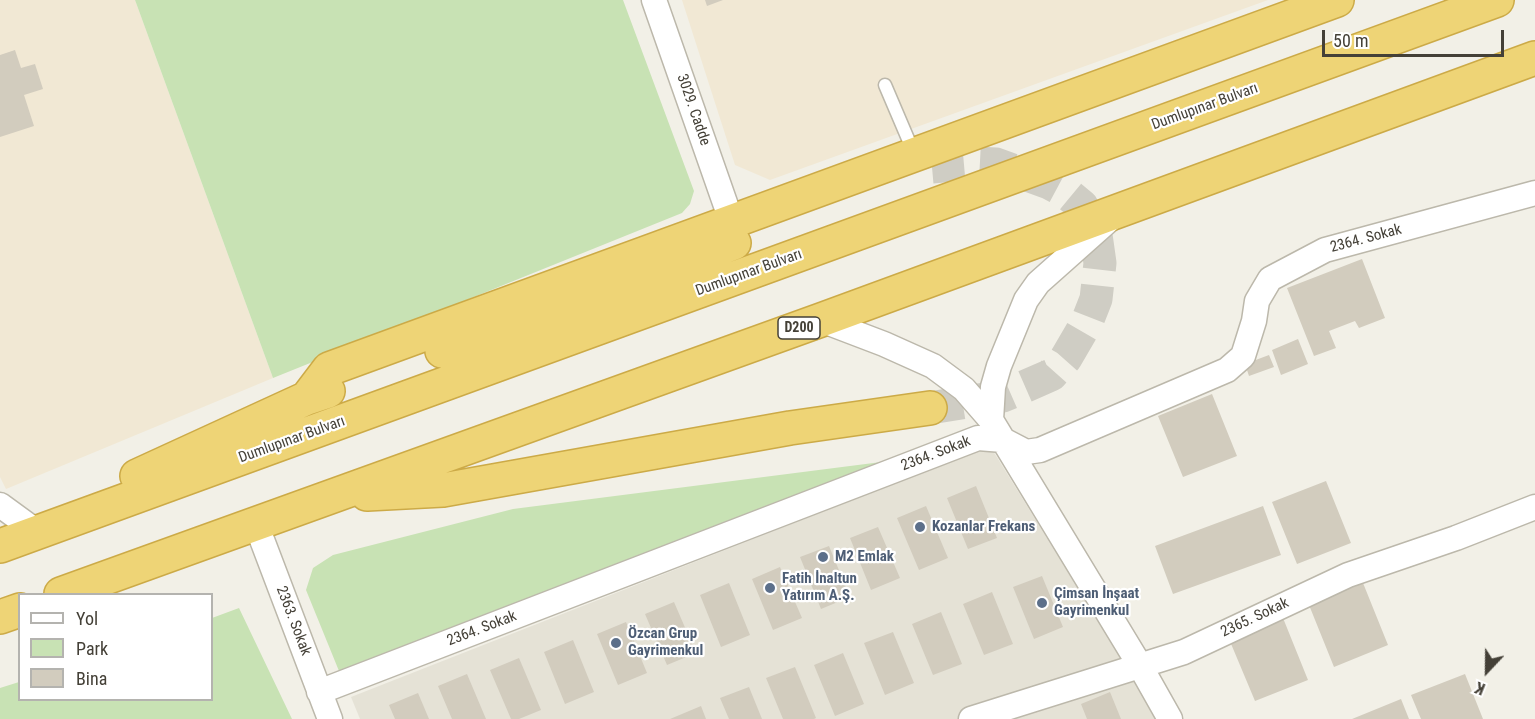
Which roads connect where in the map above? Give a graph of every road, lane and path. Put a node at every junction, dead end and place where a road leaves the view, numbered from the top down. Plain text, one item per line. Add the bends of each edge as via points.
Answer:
1 (654, 0) edge
2 (1336, 0) edge
3 (1497, 0) edge
4 (1535, 58) edge
5 (885, 85) dead end
6 (923, 160) junction
7 (1535, 194) edge
8 (1122, 209) junction
9 (731, 220) junction
10 (821, 320) junction
11 (307, 398) junction
12 (930, 408) tunnel mouth
13 (997, 430) junction
14 (333, 496) junction
15 (0, 506) edge
16 (1535, 507) edge
17 (256, 524) junction
18 (45, 530) junction
19 (0, 546) edge
20 (64, 593) edge
21 (18, 611) edge
22 (0, 617) edge
23 (1139, 664) junction
24 (319, 692) junction
25 (330, 719) edge
26 (971, 719) edge
27 (1170, 719) edge

1 - 9 street, 3029. Cadde
2 - 6 highway
3 - 18 highway, Dumlupınar Bulvarı
4 - 8 highway, D200
5 - 6 lane
6 - 9 highway
6 - 11 highway via 612,291
7 - 13 street, 2364. Sokak via 1325,250 1270,279 1257,301 1243,356 1227,370 1040,450 1026,452
8 - 10 highway, D200
8 - 13 street via 1038,283 1026,300 993,387
9 - 11 highway via 330,369
10 - 13 street via 933,366 964,389
10 - 14 highway, D200
11 - 18 highway via 74,504
12 - 14 highway via 790,428 443,490
13 - 23 street
13 - 24 street, 2364. Sokak
14 - 17 highway, D200
15 - 18 street
16 - 23 street, 2365. Sokak via 1348,575 1184,652
17 - 20 highway, D200
17 - 24 street, 2363. Sokak
18 - 19 highway, Dumlupınar Bulvarı
21 - 22 highway
23 - 26 street, 2365. Sokak
23 - 27 street
24 - 25 street, 2363. Sokak

